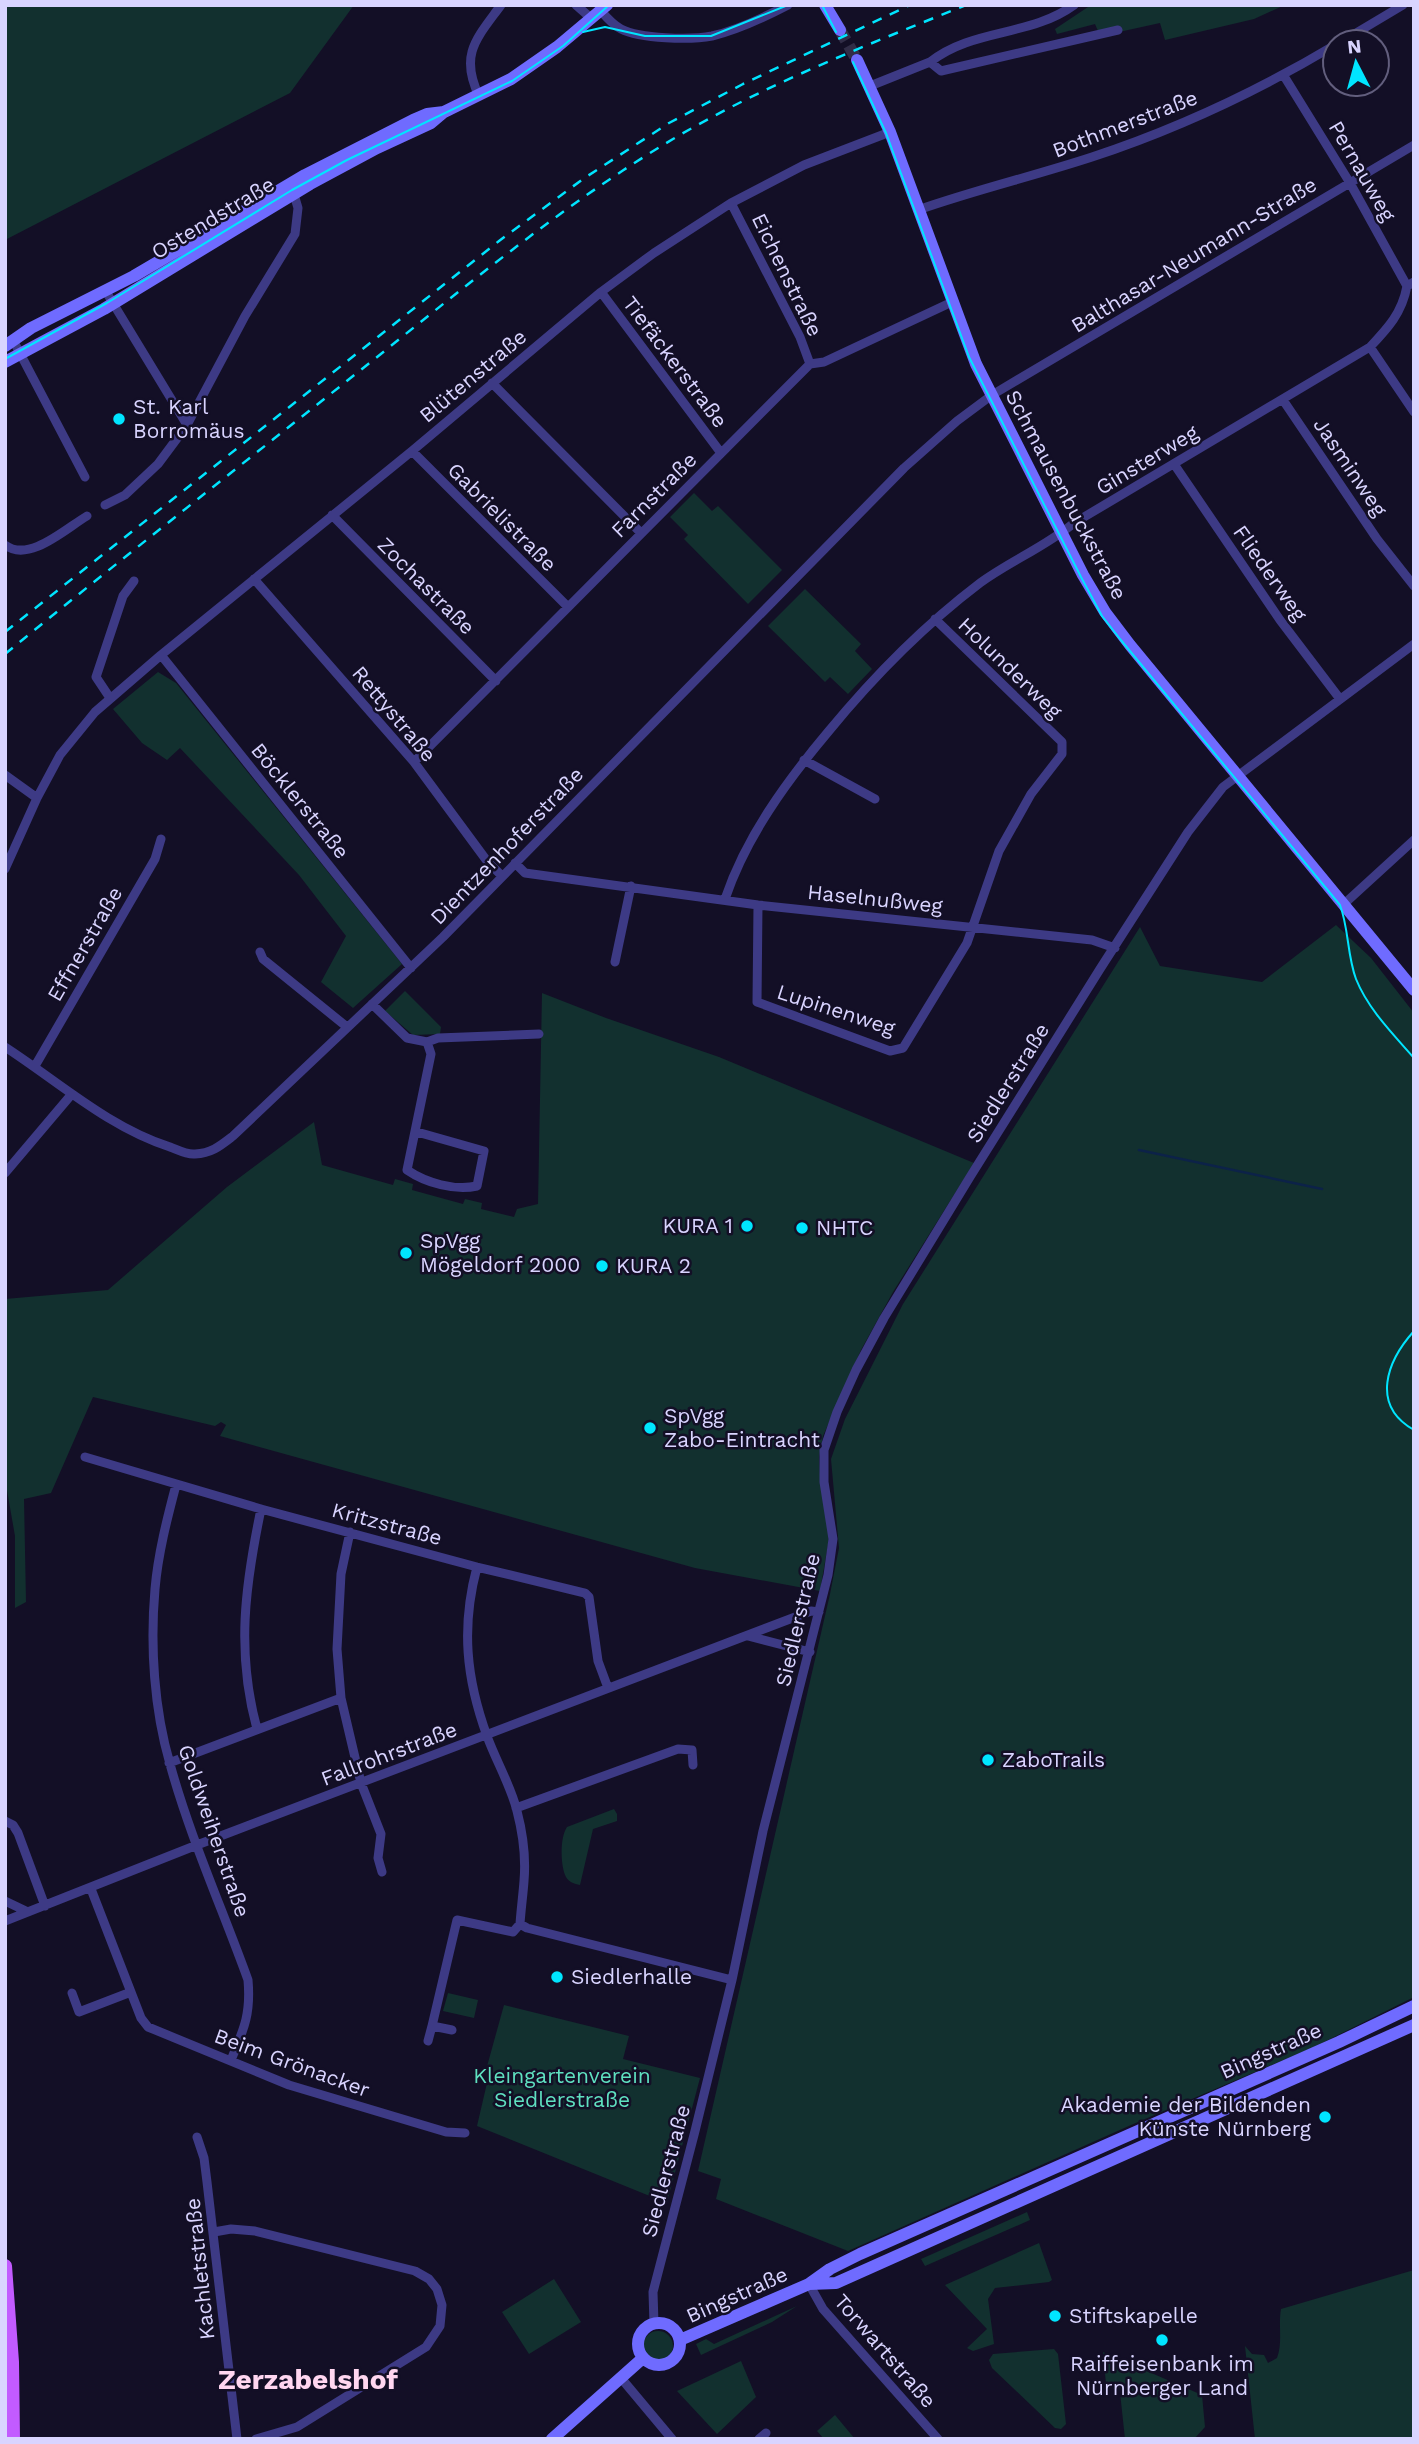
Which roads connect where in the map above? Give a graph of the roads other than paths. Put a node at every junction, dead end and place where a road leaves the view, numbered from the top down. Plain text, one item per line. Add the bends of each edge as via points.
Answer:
1 (501, 5) edge
2 (576, 5) edge
3 (788, 5) edge
4 (825, 5) edge
5 (1074, 5) edge
6 (1403, 5) edge
7 (600, 12) edge
8 (1364, 28) edge
9 (840, 30) tunnel mouth
10 (1118, 30) dead end
11 (1321, 54) edge
12 (857, 61) tunnel mouth
13 (930, 62) junction
14 (1284, 76) junction
15 (870, 86) junction
16 (479, 96) junction
17 (890, 132) junction
18 (1414, 145) edge
19 (1350, 183) junction
20 (291, 188) junction
21 (731, 203) junction
22 (918, 210) junction
23 (1411, 284) edge
24 (105, 290) junction
25 (601, 292) junction
26 (952, 302) junction
27 (113, 304) junction
28 (9, 343) edge
29 (1370, 347) junction
30 (20, 354) junction
31 (5, 362) edge
32 (810, 364) junction
33 (492, 383) junction
34 (992, 395) junction
35 (1283, 400) junction
36 (1414, 412) edge
37 (187, 425) junction
38 (412, 451) junction
39 (721, 453) junction
40 (1174, 464) junction
41 (85, 477) dead end
42 (106, 505) dead end
43 (332, 515) junction
44 (87, 516) dead end
45 (641, 533) junction
46 (1062, 533) junction
47 (5, 545) edge
48 (254, 579) junction
49 (134, 581) dead end
50 (1414, 586) edge
51 (568, 607) junction
52 (934, 619) junction
53 (1412, 648) edge
54 (161, 655) junction
55 (496, 681) junction
56 (110, 698) junction
57 (1340, 699) junction
58 (804, 760) junction
59 (414, 762) junction
60 (5, 775) edge
61 (1238, 777) junction
62 (37, 798) junction
63 (875, 799) dead end
64 (161, 839) dead end
65 (1414, 840) edge
66 (515, 863) junction
67 (5, 869) edge
68 (502, 876) junction
69 (631, 886) junction
70 (725, 899) junction
71 (1344, 904) junction
72 (758, 905) junction
73 (975, 927) junction
74 (1115, 948) junction
75 (260, 952) dead end
76 (615, 962) dead end
77 (411, 968) junction
78 (1414, 990) edge
79 (372, 1004) junction
80 (347, 1027) junction
81 (539, 1034) dead end
82 (427, 1042) junction
83 (5, 1047) edge
84 (35, 1066) junction
85 (71, 1095) junction
86 (416, 1132) junction
87 (5, 1173) edge
88 (85, 1457) dead end
89 (176, 1485) junction
90 (261, 1509) junction
91 (350, 1532) junction
92 (477, 1567) junction
93 (819, 1612) junction
94 (746, 1636) junction
95 (810, 1652) junction
96 (608, 1688) junction
97 (341, 1698) junction
98 (257, 1729) junction
99 (487, 1736) junction
100 (169, 1763) junction
101 (693, 1765) dead end
102 (361, 1783) junction
103 (516, 1808) junction
104 (5, 1821) edge
105 (197, 1845) junction
106 (382, 1871) dead end
107 (91, 1889) junction
108 (5, 1901) edge
109 (45, 1906) junction
110 (28, 1912) junction
111 (5, 1921) edge
112 (520, 1924) junction
113 (732, 1980) junction
114 (131, 1992) junction
115 (72, 1993) dead end
116 (1414, 2006) edge
117 (1414, 2025) edge
118 (432, 2026) junction
119 (452, 2030) dead end
120 (428, 2041) dead end
121 (231, 2060) junction
122 (465, 2133) dead end
123 (197, 2137) dead end
124 (1028, 2179) junction
125 (1035, 2195) junction
126 (214, 2232) junction
127 (5, 2266) edge
128 (809, 2284) junction
129 (654, 2324) junction
130 (680, 2340) junction
131 (643, 2358) junction
132 (621, 2378) junction
133 (13, 2439) edge
134 (237, 2439) edge
135 (256, 2439) edge
136 (552, 2439) edge
137 (673, 2439) edge
138 (938, 2439) edge

1 - 16 street via 473,44 471,74
2 - 7 street
3 - 7 street via 726,32 692,37 632,33 618,28
4 - 9 street
5 - 13 street via 1026,28 962,43
6 - 8 street
7 - 16 street, Ostendstraße via 535,63
10 - 13 street via 941,71
11 - 14 street, Bothmerstraße
12 - 15 street, Schmausenbuckstraße
13 - 15 street
14 - 19 street, Pernauweg
14 - 22 street, Bothmerstraße via 1163,132
15 - 17 street, Schmausenbuckstraße
16 - 20 street, Ostendstraße via 413,120
17 - 21 street, Blütenstraße via 804,165
17 - 22 street, Schmausenbuckstraße
18 - 19 street, Balthasar-Neumann-Straße
19 - 23 street, Pernauweg
19 - 34 street, Balthasar-Neumann-Straße
20 - 24 street, Ostendstraße
20 - 27 street, Ostendstraße
20 - 37 street via 298,208 295,234
21 - 25 street, Blütenstraße
21 - 32 street, Eichenstraße
22 - 26 street, Schmausenbuckstraße
23 - 29 street, Ginsterweg via 1395,321
24 - 27 street
24 - 28 street, Ostendstraße
25 - 33 street, Blütenstraße
25 - 39 street, Tiefäckerstraße
26 - 32 street, Farnstraße via 824,362
26 - 34 street, Schmausenbuckstraße
27 - 30 street, Ostendstraße
27 - 37 street
28 - 30 street
29 - 35 street, Ginsterweg
29 - 36 street
30 - 31 street, Ostendstraße
30 - 41 street
32 - 39 street, Farnstraße
33 - 38 street, Blütenstraße
33 - 45 street
34 - 46 street, Schmausenbuckstraße
34 - 66 street, Dientzenhoferstraße via 904,468
35 - 40 street, Ginsterweg
35 - 50 street, Jasminweg
37 - 42 street via 159,464 125,495
38 - 43 street, Blütenstraße
38 - 51 street, Gabrielistraße
39 - 45 street, Farnstraße
40 - 46 street, Ginsterweg
40 - 57 street, Fliederweg
43 - 48 street, Blütenstraße
43 - 55 street, Zochastraße
44 - 47 street via 30,551 13,551
45 - 51 street, Farnstraße
46 - 52 street, Ginsterweg via 993,574
46 - 61 street, Schmausenbuckstraße via 1110,620
48 - 54 street, Blütenstraße
48 - 59 street, Rettystraße
49 - 56 street via 123,596 96,677
51 - 55 street, Farnstraße
52 - 58 street, Ginsterweg via 875,676
52 - 73 street, Holunderweg via 1062,743 1062,754 1031,794 999,851
53 - 57 street, Siedlerstraße
54 - 56 street, Blütenstraße
54 - 77 street, Böcklerstraße
55 - 59 street, Farnstraße
56 - 62 street, Blütenstraße via 60,755
57 - 61 street, Siedlerstraße
58 - 63 street
58 - 70 street, Ginsterweg via 765,815
59 - 68 street, Rettystraße
60 - 62 street
61 - 71 street, Schmausenbuckstraße
61 - 74 street, Siedlerstraße via 1223,787 1201,815
62 - 67 street, Blütenstraße
64 - 84 street, Effnerstraße via 155,859
65 - 71 street
66 - 68 street, Dientzenhoferstraße
66 - 69 street, Haselnußweg via 525,873
68 - 77 street, Dientzenhoferstraße
69 - 70 street, Haselnußweg
69 - 76 street
70 - 72 street, Haselnußweg
71 - 78 street, Schmausenbuckstraße
72 - 73 street, Haselnußweg
72 - 73 street, Lupinenweg via 757,1002 890,1051 903,1048
73 - 74 street, Haselnußweg via 1092,940
74 - 93 street, Siedlerstraße via 884,1318 837,1412 823,1460 833,1539
75 - 80 street
77 - 79 street, Dientzenhoferstraße
79 - 80 street, Dientzenhoferstraße
79 - 82 street via 407,1038
80 - 85 street, Dientzenhoferstraße via 212,1152 192,1155 158,1143
81 - 82 street
82 - 86 street via 431,1054
83 - 84 street, Dientzenhoferstraße
84 - 85 street, Dientzenhoferstraße
85 - 87 street
86 - 86 street via 484,1151 477,1186 463,1189 418,1178 407,1170
88 - 89 street, Kritzstraße
89 - 90 street, Kritzstraße
89 - 100 street, Goldweiherstraße via 155,1590 155,1676
90 - 91 street, Kritzstraße
90 - 98 street via 249,1564 243,1642 248,1698
91 - 92 street, Kritzstraße
91 - 97 street via 341,1574 337,1649
92 - 96 street, Kritzstraße via 585,1593
92 - 99 street via 468,1609 469,1673
93 - 94 street, Fallrohrstraße
93 - 95 street, Siedlerstraße
94 - 95 street
94 - 96 street, Fallrohrstraße
95 - 113 street, Siedlerstraße via 763,1831
96 - 99 street, Fallrohrstraße
97 - 98 street
97 - 102 street
98 - 100 street
99 - 102 street, Fallrohrstraße
99 - 103 street
100 - 105 street, Goldweiherstraße
101 - 103 street via 692,1750 678,1749
102 - 105 street, Fallrohrstraße
102 - 106 street via 381,1834 378,1858
103 - 112 street via 524,1847
104 - 109 street via 18,1833
105 - 107 street, Fallrohrstraße
105 - 121 street, Goldweiherstraße via 248,1980 246,2023
107 - 109 street, Fallrohrstraße
107 - 114 street, Beim Grönacker
108 - 110 street
109 - 110 street, Fallrohrstraße
110 - 111 street, Fallrohrstraße
112 - 113 street
112 - 118 street via 513,1932 457,1920
113 - 129 street, Siedlerstraße via 653,2292
114 - 115 street via 79,2012
114 - 121 street, Beim Grönacker via 148,2027
116 - 124 street, Bingstraße
117 - 125 street, Bingstraße
118 - 119 street
118 - 120 street
121 - 122 street, Beim Grönacker via 350,2105 446,2132
123 - 126 street, Kachletstraße
124 - 125 street
124 - 128 street, Bingstraße via 850,2259
125 - 128 street, Bingstraße via 836,2283
126 - 134 street, Kachletstraße
126 - 135 street via 255,2231 415,2271 437,2289 442,2305 440,2326 426,2347 298,2427
127 - 133 main road
128 - 130 street, Bingstraße
128 - 138 street, Torwartstraße via 822,2309
129 - 130 street via 669,2326
129 - 131 street via 640,2335 638,2348
130 - 131 street via 678,2355 668,2364 655,2365
131 - 132 street
132 - 136 street
132 - 137 street

